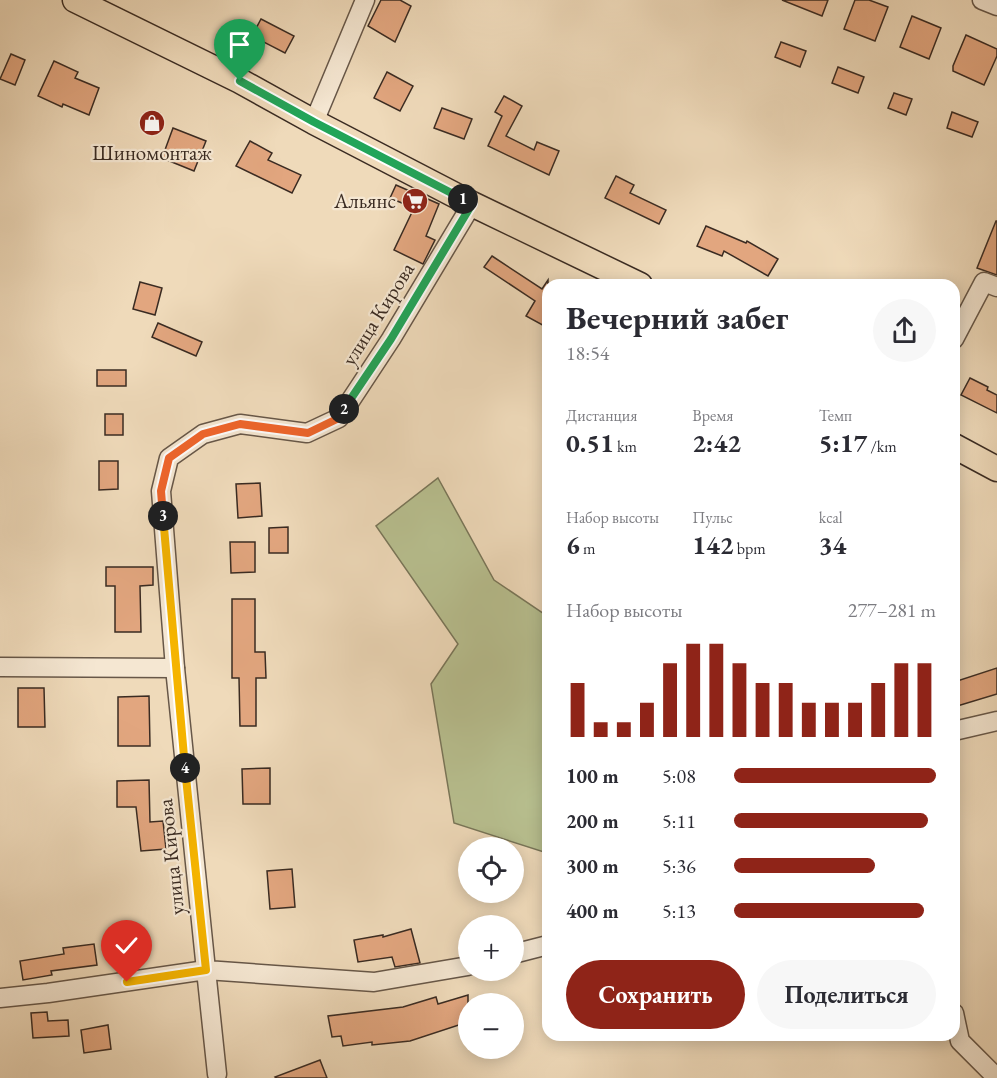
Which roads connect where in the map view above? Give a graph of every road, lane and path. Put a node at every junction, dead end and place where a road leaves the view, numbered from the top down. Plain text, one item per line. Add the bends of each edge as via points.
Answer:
1 (75, 0) edge
2 (365, 0) edge
3 (982, 0) edge
4 (997, 6) edge
5 (314, 122) junction
6 (472, 204) junction
7 (628, 279) edge
8 (997, 288) edge
9 (960, 328) edge
10 (960, 449) edge
11 (997, 469) edge
12 (0, 667) edge
13 (175, 668) junction
14 (997, 721) edge
15 (960, 730) edge
16 (542, 947) edge
17 (524, 951) edge
18 (458, 968) edge
19 (206, 970) junction
20 (0, 998) edge
21 (960, 1041) edge
22 (217, 1074) dead end
23 (997, 1078) edge

1 - 5 main road
2 - 5 street
3 - 4 street
5 - 6 main road
6 - 7 main road
6 - 13 street, улица Кирова via 339,418 308,433 240,424 203,434 169,458 161,491
8 - 9 street via 984,282
10 - 11 main road
12 - 13 street
13 - 19 street, улица Кирова
14 - 15 street
16 - 17 street
18 - 19 street via 374,982
19 - 20 street
19 - 22 street, улица Кирова
21 - 23 street

